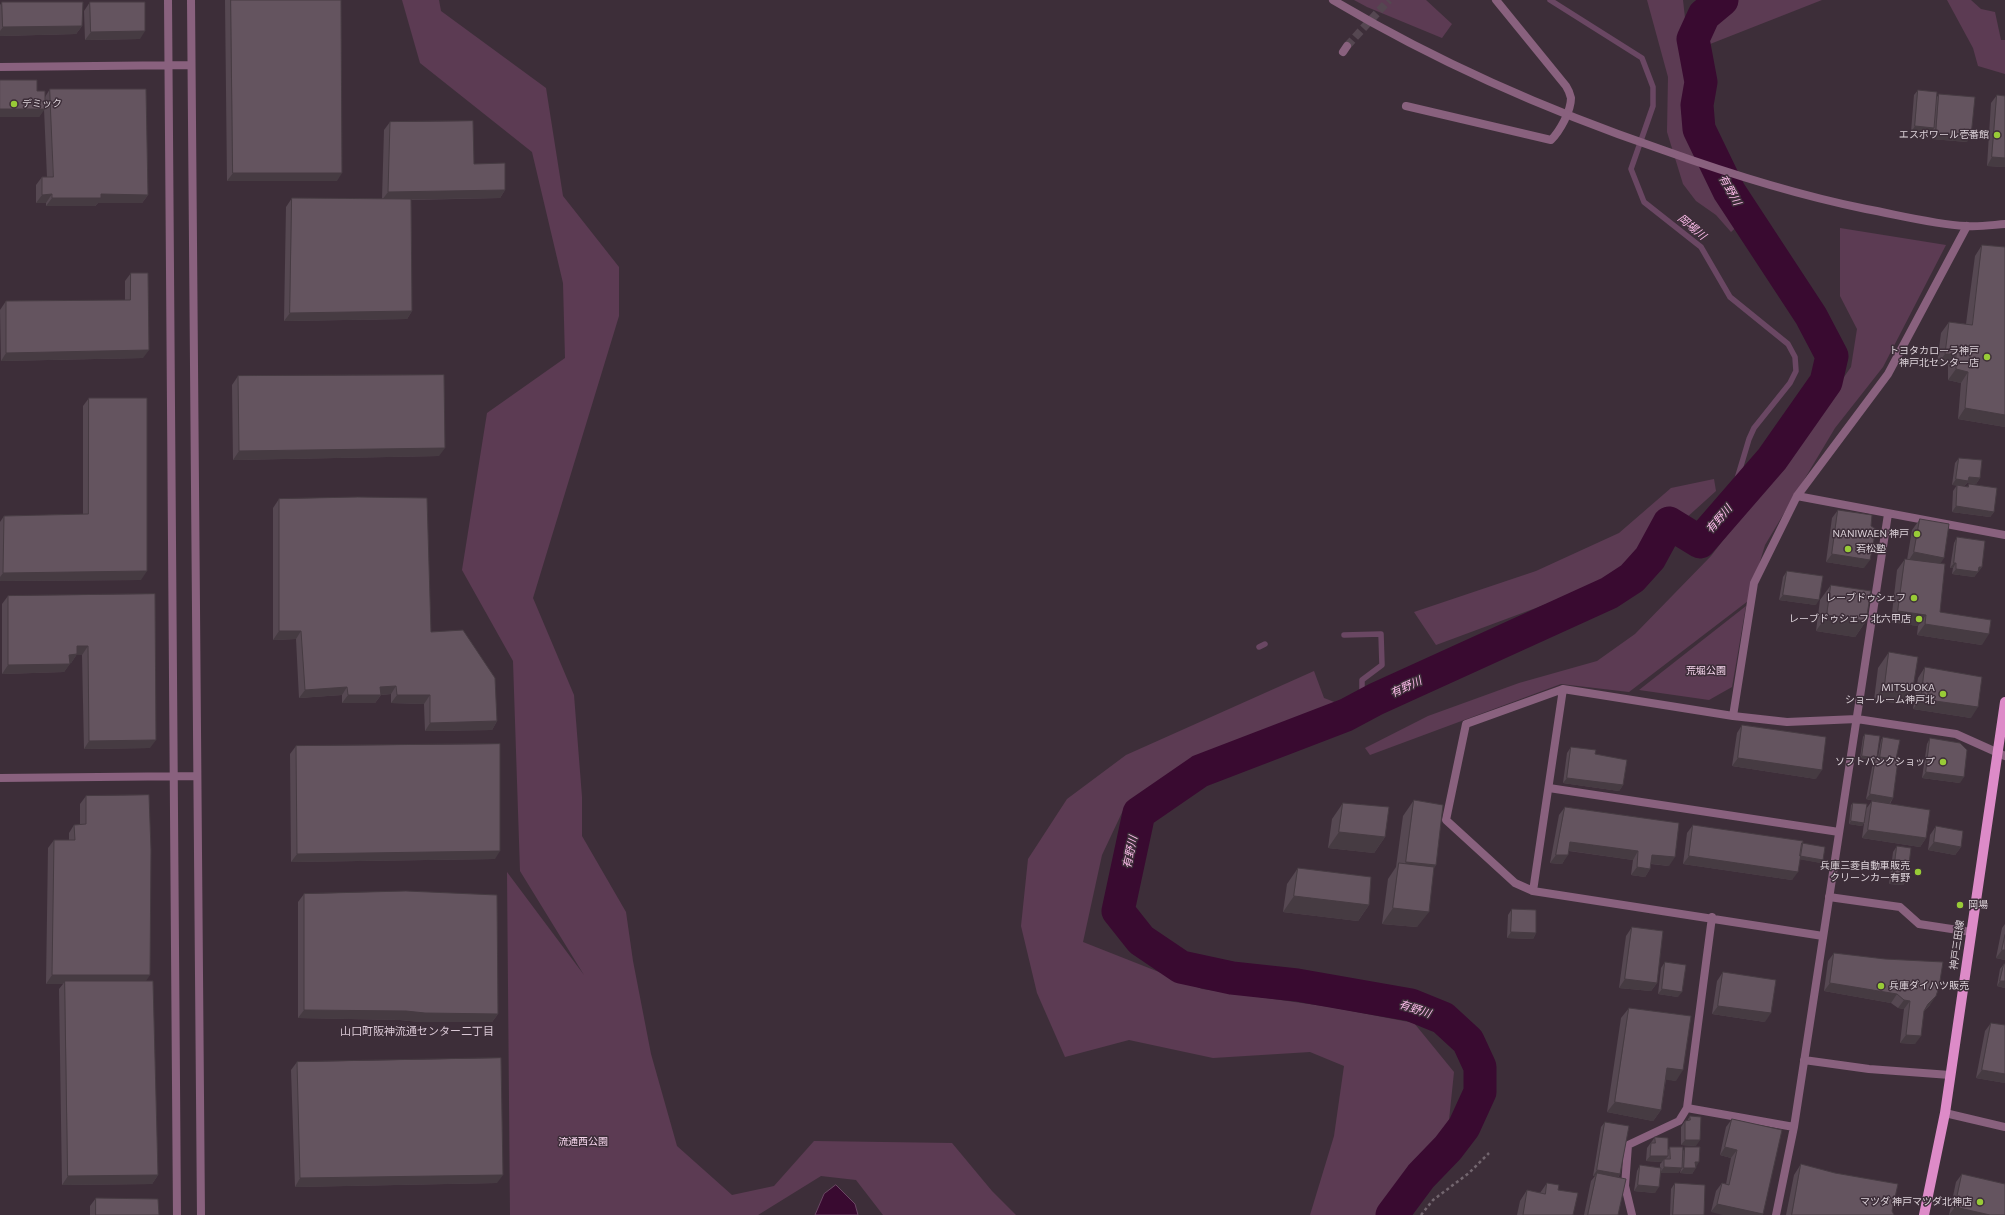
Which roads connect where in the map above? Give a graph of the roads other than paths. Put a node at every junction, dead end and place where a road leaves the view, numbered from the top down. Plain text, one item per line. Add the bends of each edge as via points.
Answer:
1 (168, 0) edge
2 (191, 0) edge
3 (1333, 0) edge
4 (1496, 0) edge
5 (169, 65) junction
6 (191, 65) junction
7 (0, 67) edge
8 (1406, 106) dead end
9 (1566, 116) junction
10 (2005, 224) edge
11 (1967, 226) junction
12 (1797, 496) junction
13 (1888, 514) junction
14 (2005, 535) edge
15 (1563, 690) junction
16 (2005, 702) edge
17 (1734, 716) junction
18 (1857, 719) junction
19 (2002, 754) edge
20 (173, 776) junction
21 (198, 776) junction
22 (0, 778) edge
23 (1549, 788) junction
24 (1839, 832) junction
25 (1533, 891) junction
26 (1829, 897) junction
27 (1712, 917) junction
28 (1971, 932) junction
29 (1823, 936) junction
30 (1804, 1060) junction
31 (1950, 1075) junction
32 (1687, 1108) junction
33 (1944, 1113) junction
34 (1794, 1127) junction
35 (2005, 1127) edge
36 (177, 1215) edge
37 (201, 1215) edge
38 (1632, 1215) edge
39 (1776, 1215) edge
40 (1924, 1215) edge

1 - 5 street
2 - 6 street
3 - 9 street via 1452,63
4 - 9 street via 1566,86 1571,98
5 - 6 street
5 - 7 street
5 - 20 street
6 - 21 street
8 - 9 street via 1551,140
9 - 11 street via 1784,190 1835,203
10 - 11 street
11 - 12 street via 1888,374
12 - 13 street
12 - 17 street via 1754,583
13 - 14 street
13 - 18 street
15 - 17 street
15 - 23 street
15 - 25 street via 1466,724 1446,820 1515,883
16 - 19 main road, 神戸三田線
17 - 18 street via 1787,722
18 - 19 street via 1956,734
18 - 24 street
19 - 28 main road, 神戸三田線
20 - 21 street
20 - 22 street
20 - 36 street
21 - 37 street
23 - 24 street
23 - 25 street
24 - 26 street
25 - 27 street
26 - 28 street via 1900,908 1919,924
26 - 29 street
27 - 29 street
27 - 32 street
28 - 31 main road, 神戸三田線
29 - 30 street
30 - 31 street via 1870,1069
30 - 34 street
31 - 33 main road, 神戸三田線
32 - 34 street
32 - 38 street via 1679,1121 1628,1146 1625,1186
33 - 35 street
33 - 40 main road, 神戸三田線
34 - 39 street

